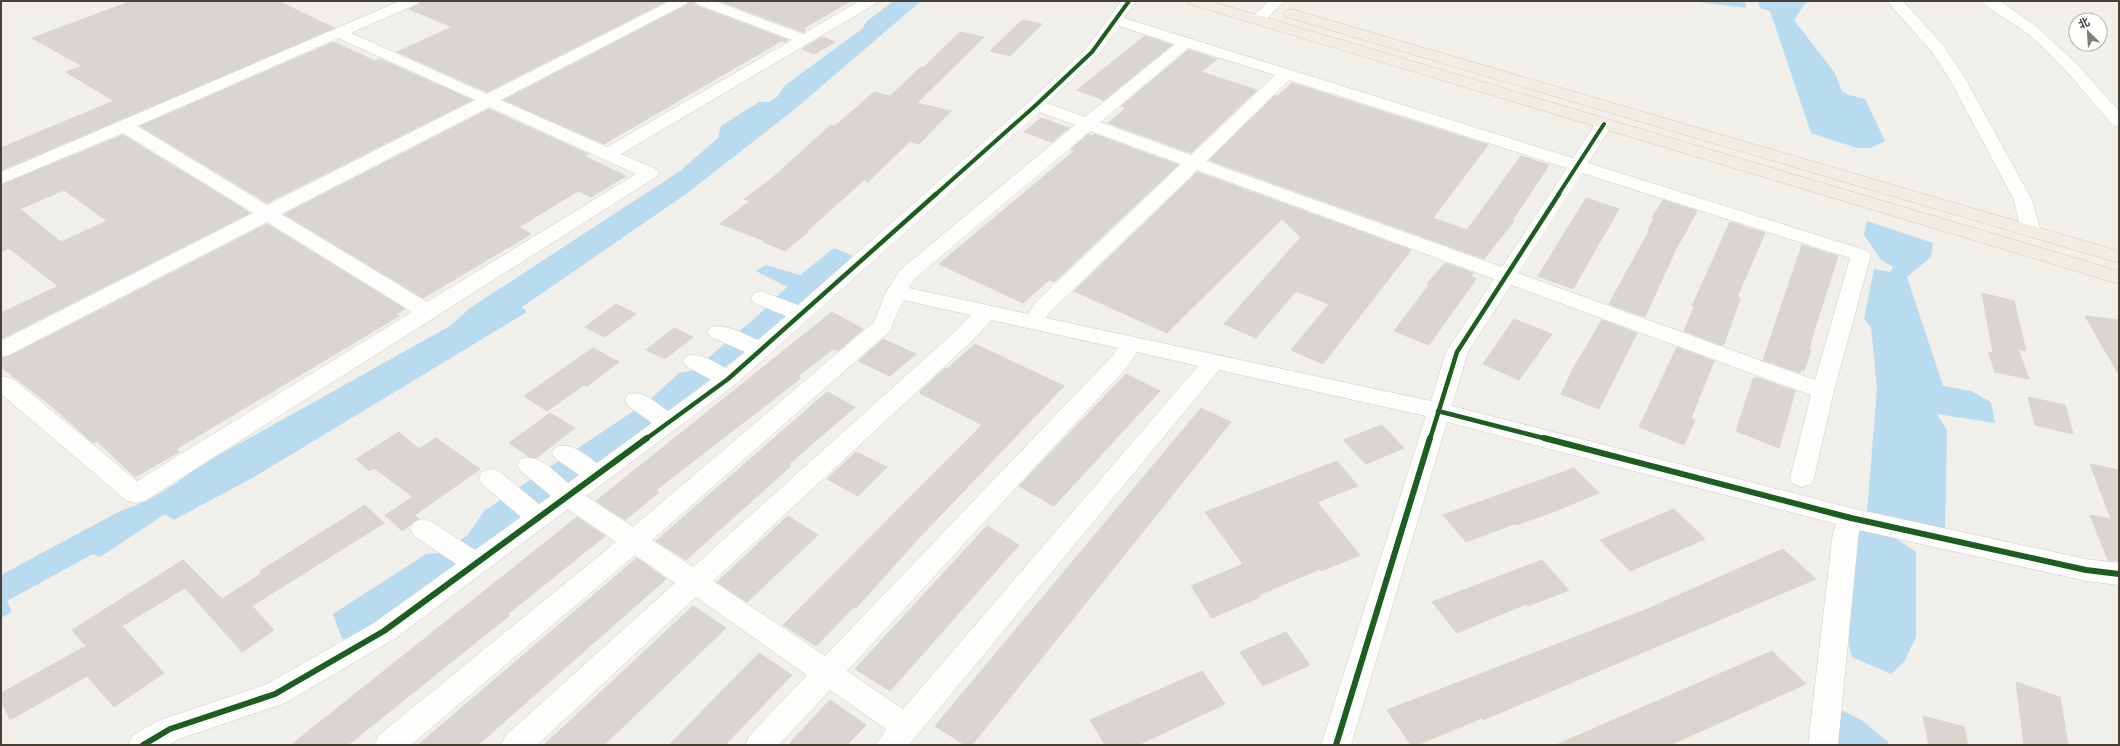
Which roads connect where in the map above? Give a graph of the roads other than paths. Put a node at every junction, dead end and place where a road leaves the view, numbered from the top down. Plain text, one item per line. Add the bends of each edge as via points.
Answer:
1 (412, 1) edge
2 (680, 1) edge
3 (701, 1) edge
4 (870, 1) edge
5 (1129, 1) edge
6 (1194, 1) edge
7 (1247, 1) edge
8 (1894, 1) edge
9 (1989, 1) edge
10 (1274, 4) edge
11 (1116, 20) junction
12 (1257, 20) junction
13 (339, 33) junction
14 (805, 40) junction
15 (1186, 42) junction
16 (1286, 74) junction
17 (487, 100) junction
18 (1036, 105) junction
19 (2119, 122) edge
20 (1090, 124) junction
21 (1604, 124) junction
22 (124, 126) junction
23 (608, 154) junction
24 (1194, 162) junction
25 (1577, 166) junction
26 (1, 179) edge
27 (267, 213) junction
28 (2031, 231) junction
29 (2119, 257) edge
30 (1506, 276) junction
31 (2119, 278) edge
32 (896, 292) junction
33 (761, 298) dead end
34 (428, 312) junction
35 (986, 312) junction
36 (801, 314) junction
37 (1033, 322) junction
38 (718, 332) dead end
39 (1131, 344) junction
40 (1, 350) edge
41 (761, 350) junction
42 (694, 361) dead end
43 (1214, 362) junction
44 (728, 379) junction
45 (1, 384) edge
46 (1823, 391) junction
47 (636, 400) dead end
48 (1438, 411) junction
49 (668, 423) junction
50 (564, 453) dead end
51 (529, 465) dead end
52 (596, 475) junction
53 (491, 478) dead end
54 (1802, 478) dead end
55 (568, 496) junction
56 (538, 518) junction
57 (1852, 518) junction
58 (423, 529) dead end
59 (634, 541) junction
60 (476, 564) junction
61 (2119, 574) edge
62 (694, 582) junction
63 (827, 672) junction
64 (899, 736) edge
65 (142, 745) edge
66 (389, 745) edge
67 (516, 745) edge
68 (760, 745) edge
69 (1336, 745) edge
70 (1823, 745) edge

1 - 13 street
2 - 17 street
3 - 14 street
4 - 14 street
5 - 11 street
6 - 12 main road
7 - 10 main road
8 - 28 street via 1938,49 1957,78 2023,200
9 - 19 street via 2018,19 2041,39
10 - 12 street
10 - 28 main road
11 - 15 street
11 - 18 street via 1092,52
12 - 21 main road
13 - 17 street
13 - 22 street
14 - 23 street
15 - 16 street
15 - 20 street
16 - 24 street
16 - 25 street
17 - 23 street
17 - 27 street
18 - 20 street
18 - 36 street
20 - 24 street
20 - 32 street via 907,274
21 - 25 street
21 - 31 main road
22 - 26 street
22 - 27 street
23 - 34 street via 650,173
24 - 30 street
24 - 37 street via 1043,307
25 - 30 street
25 - 46 street via 1861,255
27 - 34 street
27 - 40 street
28 - 29 main road
30 - 46 street
30 - 48 street via 1457,352
32 - 35 street
32 - 59 street via 883,326
33 - 36 street
34 - 45 street via 136,494
35 - 37 street
35 - 62 street via 967,333
36 - 41 street
37 - 39 street
38 - 41 street
39 - 43 street
39 - 63 street via 1121,360
41 - 44 street
42 - 44 street
43 - 48 street
43 - 64 street
44 - 49 street
46 - 54 street
47 - 49 street
48 - 57 street
48 - 69 street
49 - 52 street
50 - 52 street
51 - 55 street
52 - 55 street
53 - 56 street
55 - 56 street
55 - 59 street
56 - 60 street
57 - 61 street via 2086,570
57 - 70 street via 1846,532
58 - 60 street
59 - 62 street
59 - 66 street
60 - 65 street via 384,632 275,694 170,729
62 - 63 street
62 - 67 street
63 - 64 street
63 - 68 street

